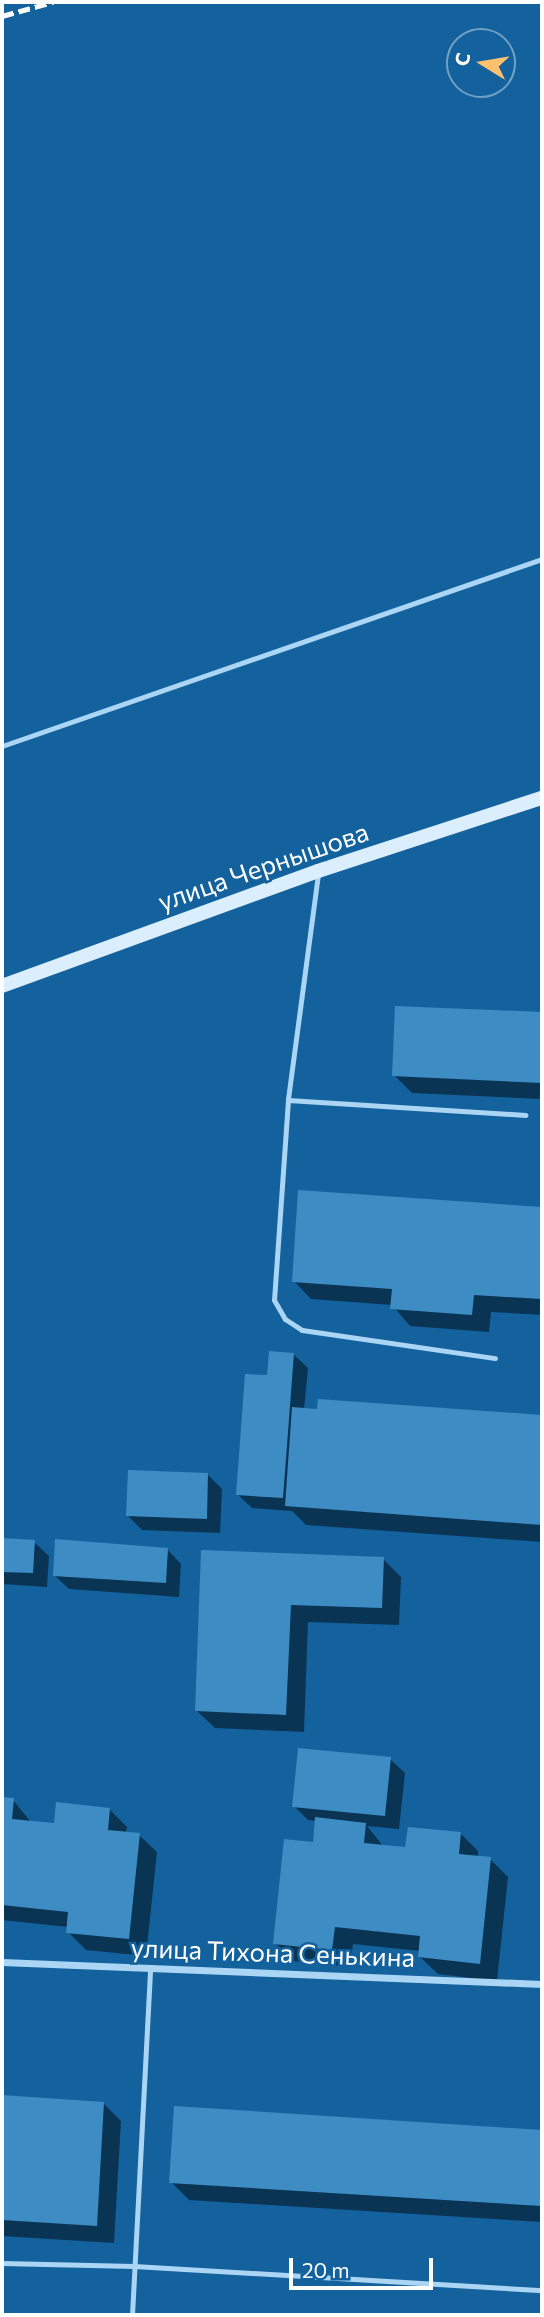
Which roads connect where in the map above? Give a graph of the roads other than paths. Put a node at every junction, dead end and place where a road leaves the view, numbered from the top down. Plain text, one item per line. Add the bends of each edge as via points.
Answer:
1 (542, 559) edge
2 (2, 746) edge
3 (542, 798) edge
4 (318, 871) junction
5 (2, 986) edge
6 (288, 1100) junction
7 (526, 1115) dead end
8 (495, 1358) dead end
9 (2, 1962) edge
10 (150, 1968) junction
11 (542, 1984) edge
12 (2, 2263) edge
13 (134, 2266) junction
14 (542, 2290) edge
15 (132, 2315) edge

1 - 2 lane
3 - 4 main road, улица Чернышова
4 - 5 main road, улица Чернышова
4 - 6 lane
6 - 7 lane
6 - 8 lane via 274,1300 285,1318 302,1331
9 - 10 street, улица Тихона Сенькина
10 - 11 street, улица Тихона Сенькина
10 - 13 lane
12 - 13 lane
13 - 14 lane
13 - 15 lane

